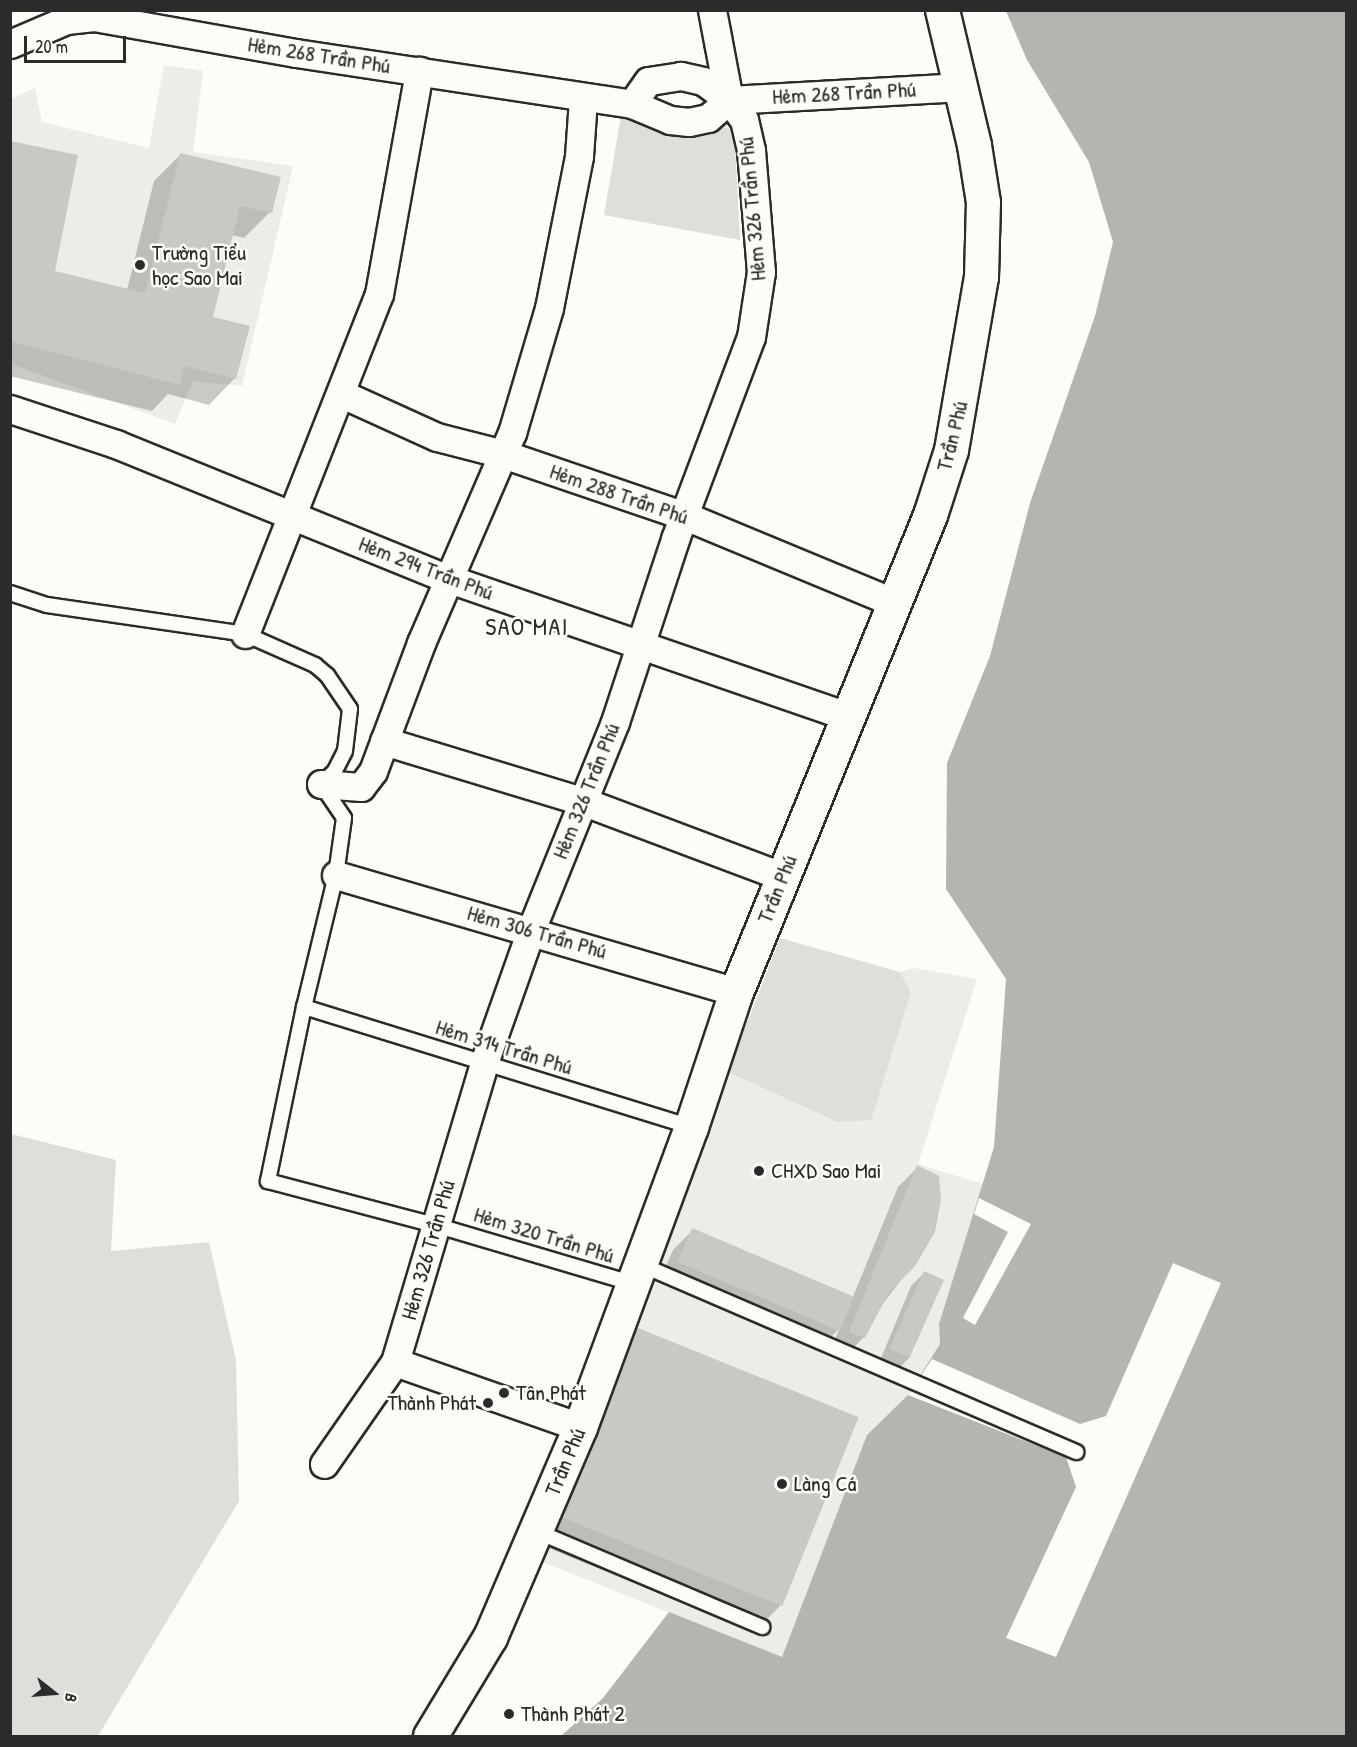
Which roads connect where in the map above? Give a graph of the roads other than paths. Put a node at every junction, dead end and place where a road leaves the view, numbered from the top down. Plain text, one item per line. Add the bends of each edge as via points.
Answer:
1 (712, 10) edge
2 (942, 10) edge
3 (66, 15) edge
4 (10, 44) edge
5 (419, 71) junction
6 (958, 87) junction
7 (584, 99) junction
8 (729, 100) junction
9 (632, 104) junction
10 (342, 394) junction
11 (10, 409) edge
12 (503, 454) junction
13 (292, 515) junction
14 (685, 516) junction
15 (449, 579) junction
16 (10, 593) edge
17 (893, 602) junction
18 (245, 634) junction
19 (639, 647) junction
20 (846, 716) junction
21 (384, 741) junction
22 (321, 784) junction
23 (582, 801) junction
24 (336, 874) junction
25 (782, 876) junction
26 (531, 930) junction
27 (736, 992) junction
28 (304, 1007) junction
29 (484, 1063) junction
30 (691, 1127) junction
31 (435, 1225) junction
32 (638, 1274) junction
33 (395, 1362) junction
34 (580, 1427) junction
35 (1077, 1452) dead end
36 (324, 1464) dead end
37 (536, 1531) junction
38 (762, 1627) dead end
39 (430, 1737) edge

1 - 8 street
2 - 6 main road, Trần Phú
3 - 4 street, Hẻm 268 Trần Phú
3 - 5 street, Hẻm 268 Trần Phú
5 - 7 street, Hẻm 268 Trần Phú
5 - 10 street via 379,294
6 - 8 street, Hẻm 268 Trần Phú
6 - 17 main road, Trần Phú via 974,145 983,202 981,277 951,450 930,514
7 - 9 street, Hẻm 268 Trần Phú
7 - 12 street via 579,156 549,308
8 - 9 street, Hẻm 268 Trần Phú via 708,118 689,122 670,120
8 - 9 street via 703,81 681,76 648,81
8 - 14 street, Hẻm 326 Trần Phú via 744,120 751,150 760,262 758,298 751,337
10 - 12 street, Hẻm 288 Trần Phú via 437,437
10 - 13 street
11 - 13 street, Hẻm 294 Trần Phú via 116,444
12 - 14 street, Hẻm 288 Trần Phú
12 - 15 street
13 - 15 street, Hẻm 294 Trần Phú
13 - 18 street
14 - 17 street, Hẻm 288 Trần Phú
14 - 19 street, Hẻm 326 Trần Phú
15 - 19 street, Hẻm 294 Trần Phú
15 - 21 street
16 - 18 lane via 47,605
17 - 20 main road, Trần Phú
18 - 22 lane via 315,665 327,675 350,709 345,751 335,771
19 - 20 street, Hẻm 294 Trần Phú
19 - 23 street, Hẻm 326 Trần Phú via 615,722
20 - 25 main road, Trần Phú
21 - 22 street via 373,771 361,787
21 - 23 street
22 - 24 lane via 344,818
23 - 25 street
23 - 26 street, Hẻm 326 Trần Phú
24 - 26 street, Hẻm 306 Trần Phú
24 - 28 lane
25 - 27 main road, Trần Phú
26 - 27 street, Hẻm 306 Trần Phú
26 - 29 street, Hẻm 326 Trần Phú
27 - 30 main road, Trần Phú
28 - 29 lane, Hẻm 314 Trần Phú
28 - 31 lane, Hẻm 320 Trần Phú via 268,1181
29 - 30 lane, Hẻm 314 Trần Phú
29 - 31 street, Hẻm 326 Trần Phú
30 - 32 main road, Trần Phú
31 - 32 lane, Hẻm 320 Trần Phú
31 - 33 street, Hẻm 326 Trần Phú
32 - 34 main road, Trần Phú
32 - 35 lane, Hẻm 320 Trần Phú
33 - 34 street
33 - 36 street, Hẻm 326 Trần Phú
34 - 37 main road, Trần Phú
37 - 38 lane
37 - 39 main road, Trần Phú via 490,1637

